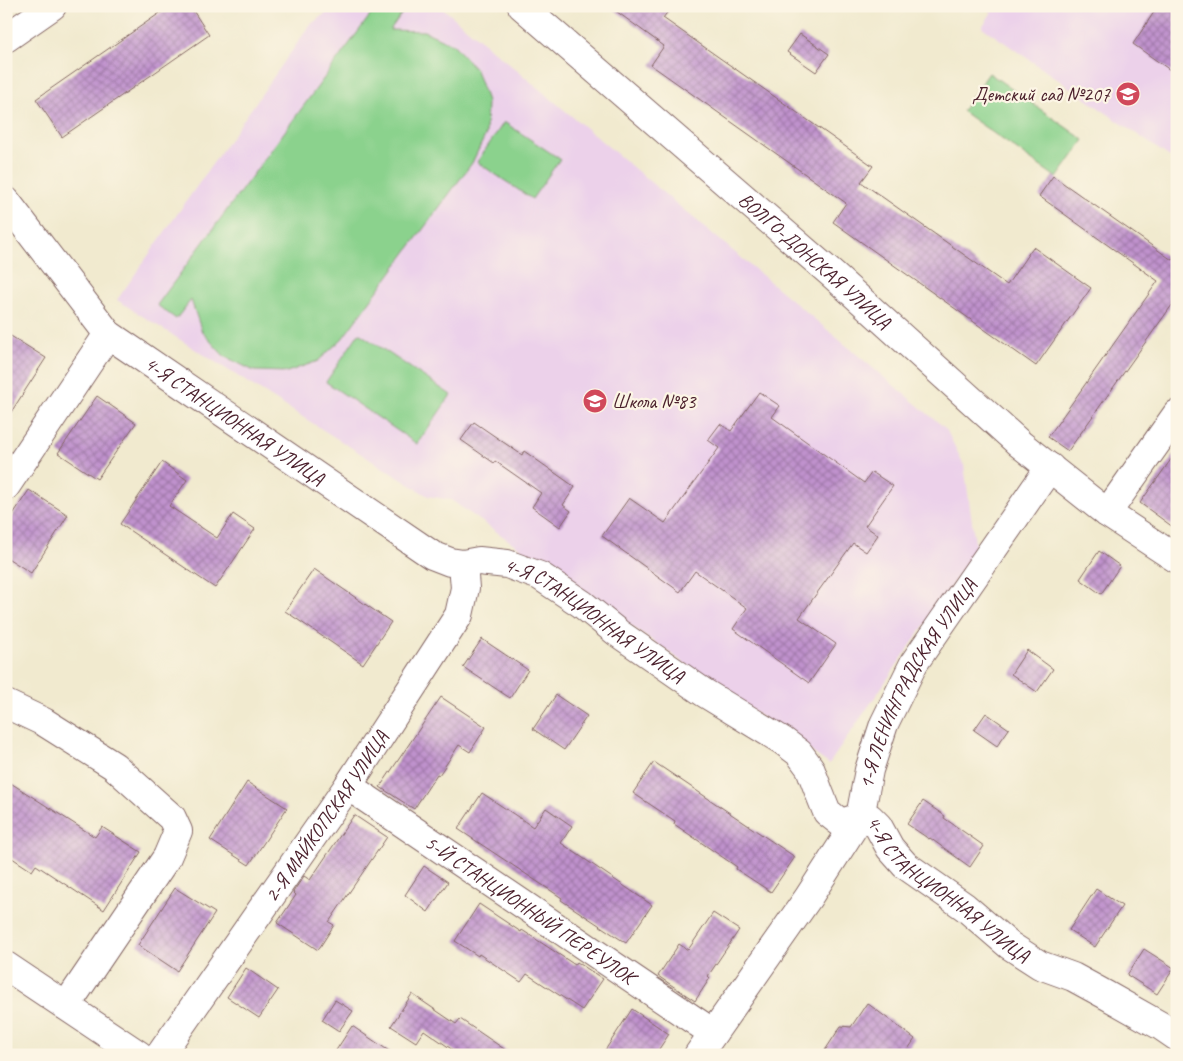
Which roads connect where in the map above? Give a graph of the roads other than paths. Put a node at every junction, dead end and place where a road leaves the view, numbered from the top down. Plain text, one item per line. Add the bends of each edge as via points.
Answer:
1 (52, 6) edge
2 (522, 6) edge
3 (6, 38) edge
4 (6, 201) edge
5 (108, 334) junction
6 (1177, 414) edge
7 (1050, 467) junction
8 (6, 486) edge
9 (1107, 513) junction
10 (1177, 559) edge
11 (463, 564) junction
12 (6, 704) edge
13 (348, 786) junction
14 (860, 817) junction
15 (6, 966) edge
16 (66, 1006) junction
17 (713, 1033) junction
18 (1177, 1038) edge
19 (139, 1055) edge
20 (160, 1055) edge
21 (698, 1055) edge

1 - 3 street
2 - 7 street, ВОЛГО-ДОНСКАЯ УЛИЦА
4 - 5 street, 4-Я СТАНЦИОННАЯ УЛИЦА
5 - 8 street
5 - 11 street, 4-Я СТАНЦИОННАЯ УЛИЦА via 432,554
6 - 9 street
7 - 9 street, ВОЛГО-ДОНСКАЯ УЛИЦА
7 - 14 street, 1-Я ЛЕНИНГРАДСКАЯ УЛИЦА via 914,663 884,724 869,770
9 - 10 street, ВОЛГО-ДОНСКАЯ УЛИЦА
11 - 13 street, 2-Я МАЙКОПСКАЯ УЛИЦА via 465,588 459,615
11 - 14 street, 4-Я СТАНЦИОННАЯ УЛИЦА via 507,564 540,576 703,692 800,753 810,768 827,812 841,823
12 - 16 street via 44,722 114,766 172,818 178,831 167,858
13 - 17 street, 5-Й СТАНЦИОННЫЙ ПЕРЕУЛОК
13 - 20 street, 2-Я МАЙКОПСКАЯ УЛИЦА
14 - 17 street, 1-Я ЛЕНИНГРАДСКАЯ УЛИЦА via 808,898
14 - 18 street, 4-Я СТАНЦИОННАЯ УЛИЦА via 870,818 878,826 890,848 905,865 965,907 1009,945 1040,965 1073,977
15 - 16 street
16 - 19 street
17 - 21 street, 1-Я ЛЕНИНГРАДСКАЯ УЛИЦА

